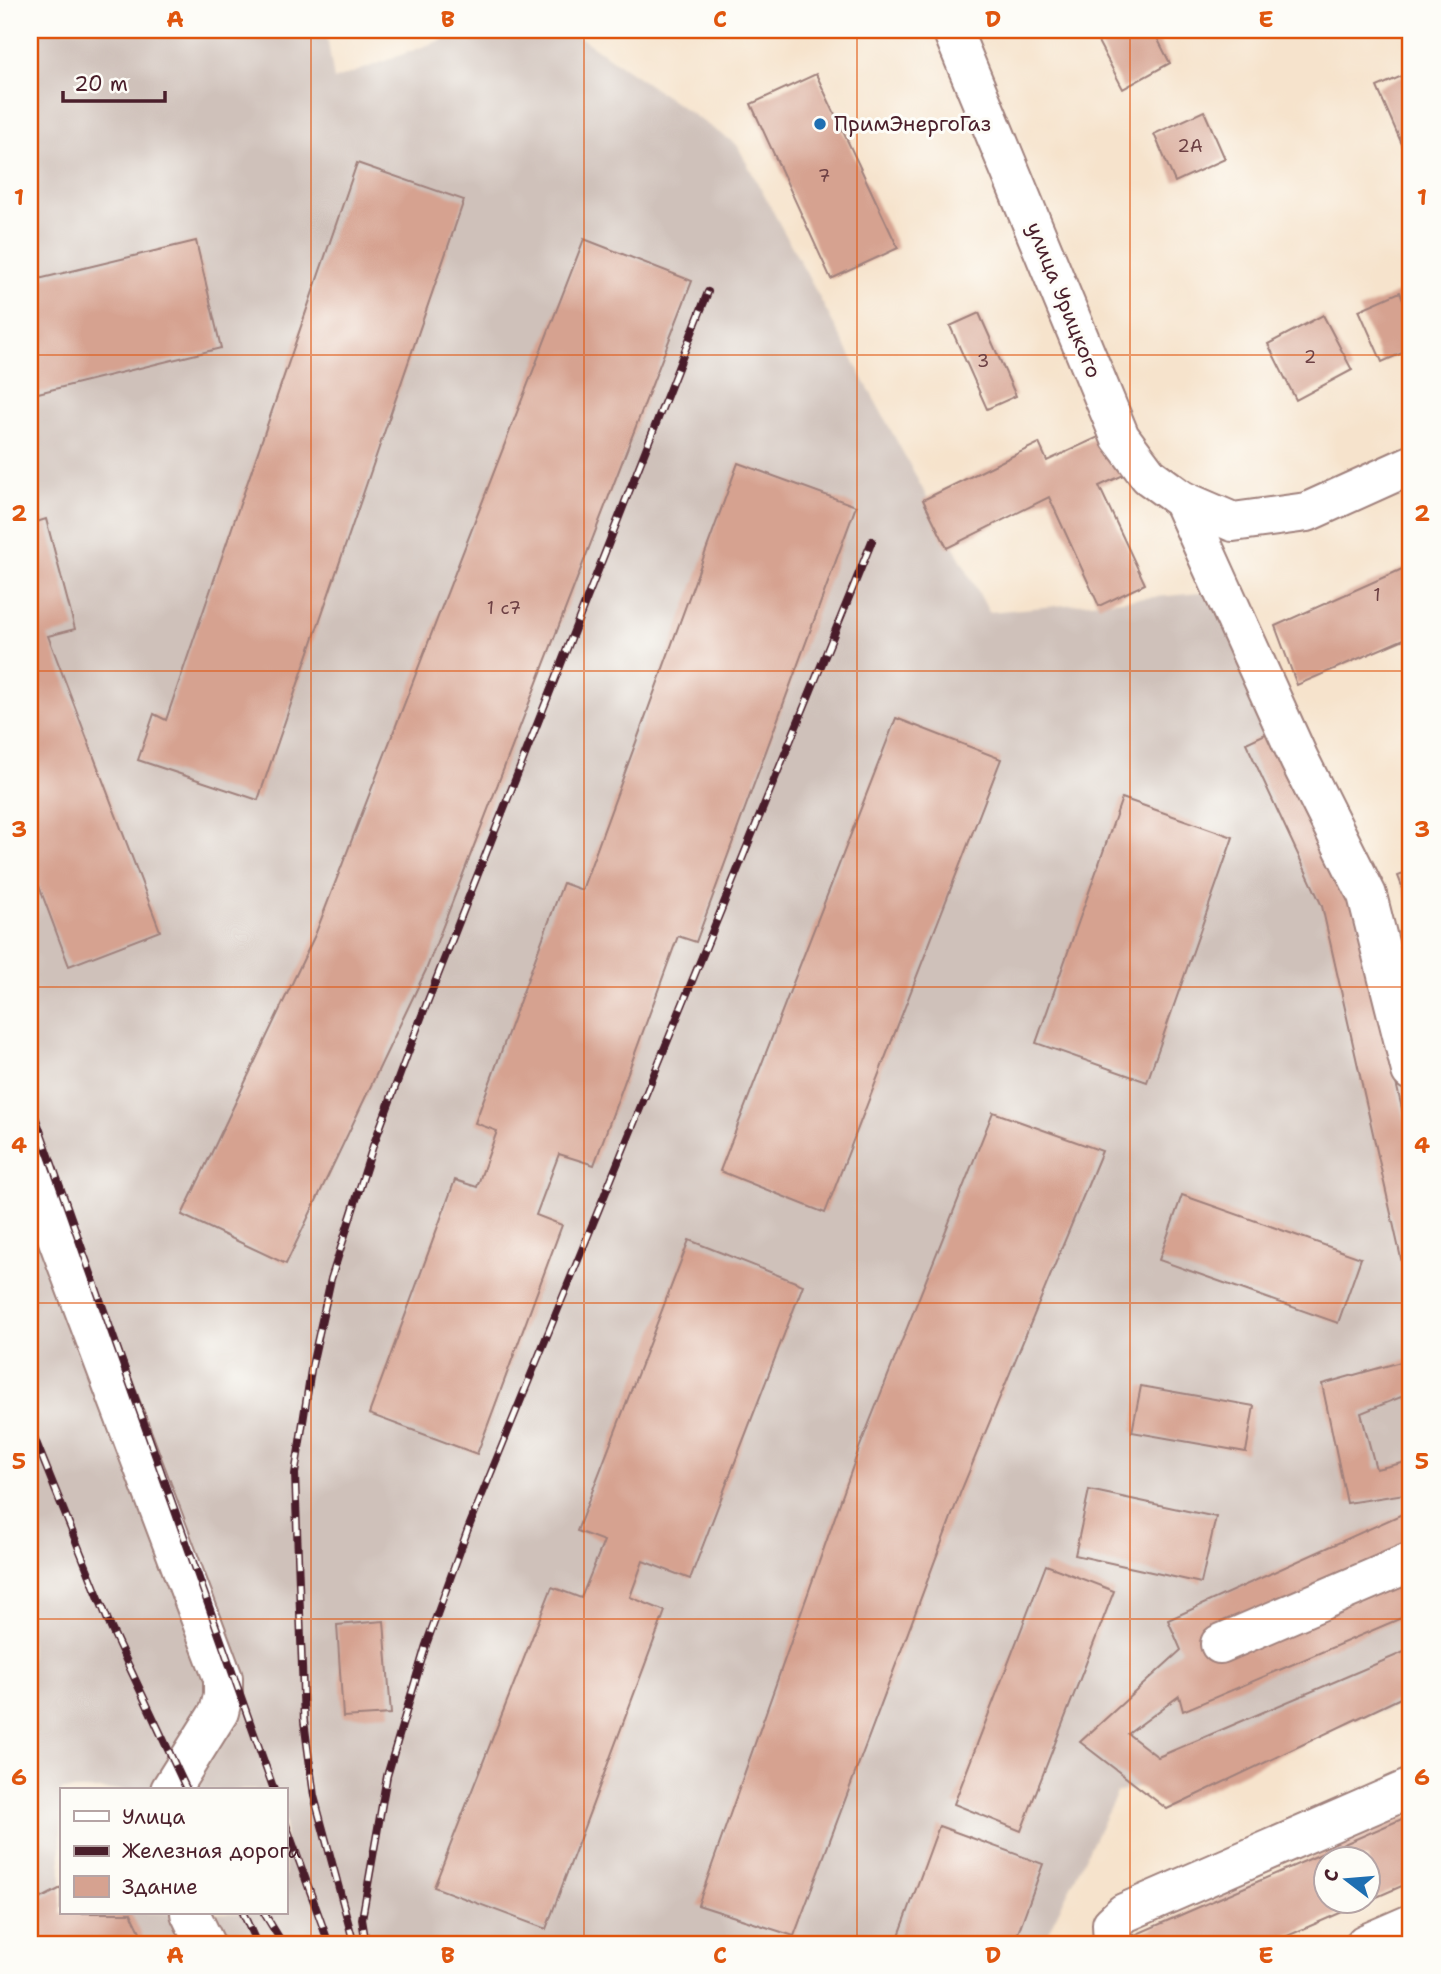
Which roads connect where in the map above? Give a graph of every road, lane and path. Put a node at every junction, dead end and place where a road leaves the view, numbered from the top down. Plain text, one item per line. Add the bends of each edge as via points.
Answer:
1 (952, 30) edge
2 (1411, 464) edge
3 (1182, 500) junction
4 (1411, 1071) edge
5 (30, 1166) edge
6 (1411, 1562) edge
7 (1220, 1644) dead end
8 (171, 1788) edge
9 (1411, 1788) edge
10 (190, 1914) edge
11 (1411, 1924) edge
12 (205, 1944) edge
13 (1113, 1944) edge
14 (1365, 1944) edge

1 - 3 street, улица Урицкого via 1121,437 1149,476
2 - 3 street, улица Урицкого via 1307,512 1233,522
3 - 4 street via 1299,759 1367,895
5 - 8 street via 223,1678 219,1713
6 - 7 street
9 - 13 street via 1124,1913 1112,1924
10 - 12 street
11 - 14 street

